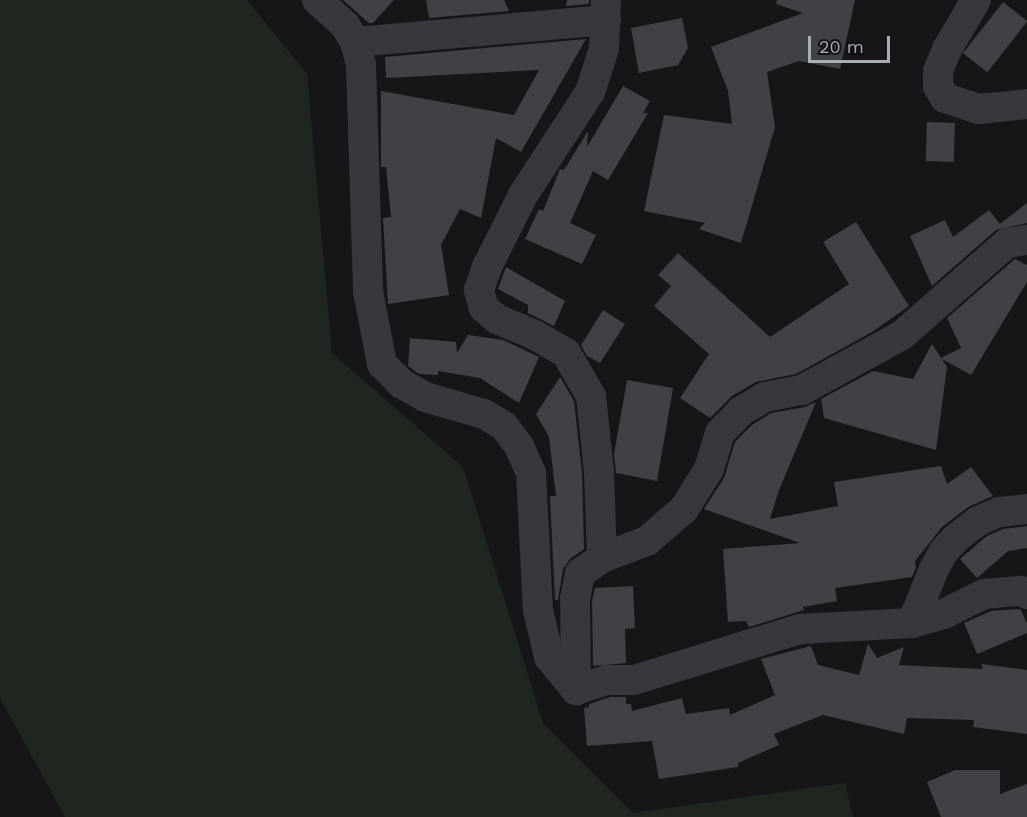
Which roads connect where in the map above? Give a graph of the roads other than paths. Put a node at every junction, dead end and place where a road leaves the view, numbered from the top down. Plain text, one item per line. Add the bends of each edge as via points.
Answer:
1 (316, 0) edge
2 (976, 0) edge
3 (606, 10) edge
4 (355, 42) junction
5 (1027, 104) edge
6 (1027, 240) edge
7 (1027, 510) edge
8 (602, 558) junction
9 (1027, 594) edge
10 (912, 623) junction
11 (576, 690) junction

1 - 4 street via 345,25
2 - 5 street via 947,49 938,71 938,86 945,98 959,105 979,109
3 - 4 street
3 - 8 street via 604,49 590,92 523,195 479,290 484,308 497,319 566,353 591,396
4 - 11 street via 361,65 368,291 382,364 402,384 424,397 484,414 504,426 519,446 531,473 538,610 549,657
6 - 8 street via 1007,243 902,335 802,390 765,397 741,411 720,433 709,469 684,509 647,541
7 - 10 street via 999,512 978,521 955,539 934,569
8 - 11 street via 580,573 575,599
9 - 10 street via 984,594 946,613
10 - 11 street via 800,629 633,680 607,680

